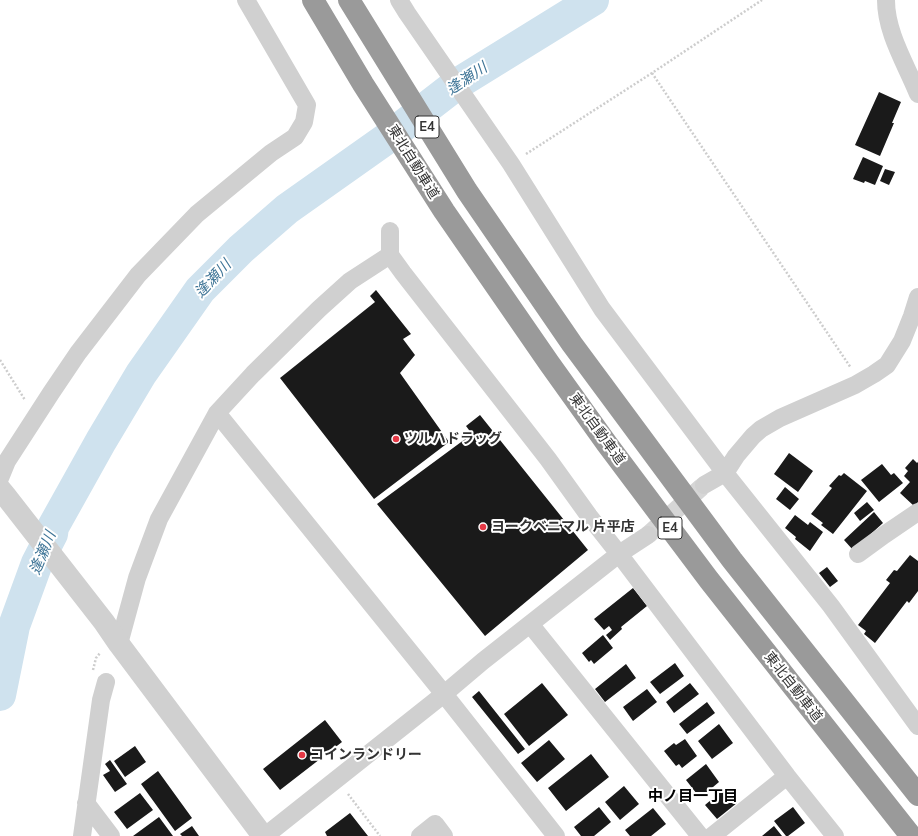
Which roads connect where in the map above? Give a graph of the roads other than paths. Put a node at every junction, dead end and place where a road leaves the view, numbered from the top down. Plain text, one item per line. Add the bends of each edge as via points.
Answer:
1 (246, 0) edge
2 (313, 0) edge
3 (349, 0) edge
4 (886, 0) edge
5 (403, 6) edge
6 (918, 94) edge
7 (390, 231) dead end
8 (390, 255) junction
9 (917, 305) edge
10 (217, 413) junction
11 (725, 473) junction
12 (704, 485) tunnel mouth
13 (2, 487) edge
14 (918, 513) edge
15 (648, 535) tunnel mouth
16 (619, 554) junction
17 (858, 554) dead end
18 (530, 624) junction
19 (119, 644) junction
20 (106, 682) dead end
21 (444, 694) junction
22 (918, 726) edge
23 (787, 776) junction
24 (918, 795) edge
25 (86, 804) junction
26 (82, 836) edge
27 (111, 836) edge
28 (264, 836) edge
29 (420, 836) edge
30 (444, 836) edge
31 (556, 836) edge
32 (700, 836) edge
33 (712, 836) edge
34 (835, 836) edge
35 (910, 836) edge

1 - 13 street via 307,105 304,122 295,137 271,153 197,214 138,275 78,353 7,461
2 - 35 highway, 東北自動車道 / E4 via 444,211 549,363 709,580
3 - 24 highway, E4 via 467,190 572,344 727,554
4 - 6 street via 889,24
5 - 11 street via 511,164 602,309
7 - 8 street
8 - 10 street via 350,281 319,309
8 - 16 street
9 - 11 street via 902,341 887,365 860,382 761,429 736,456
10 - 19 street via 159,519 137,578
10 - 21 street
11 - 12 street
11 - 22 street via 831,606
13 - 19 street
14 - 17 street
15 - 16 street
16 - 18 street
16 - 23 street
18 - 21 street
18 - 32 street
19 - 28 street
20 - 25 street via 101,700
21 - 28 street
21 - 31 street
23 - 33 street
23 - 34 street
25 - 26 street
25 - 27 street
29 - 30 street via 435,824

